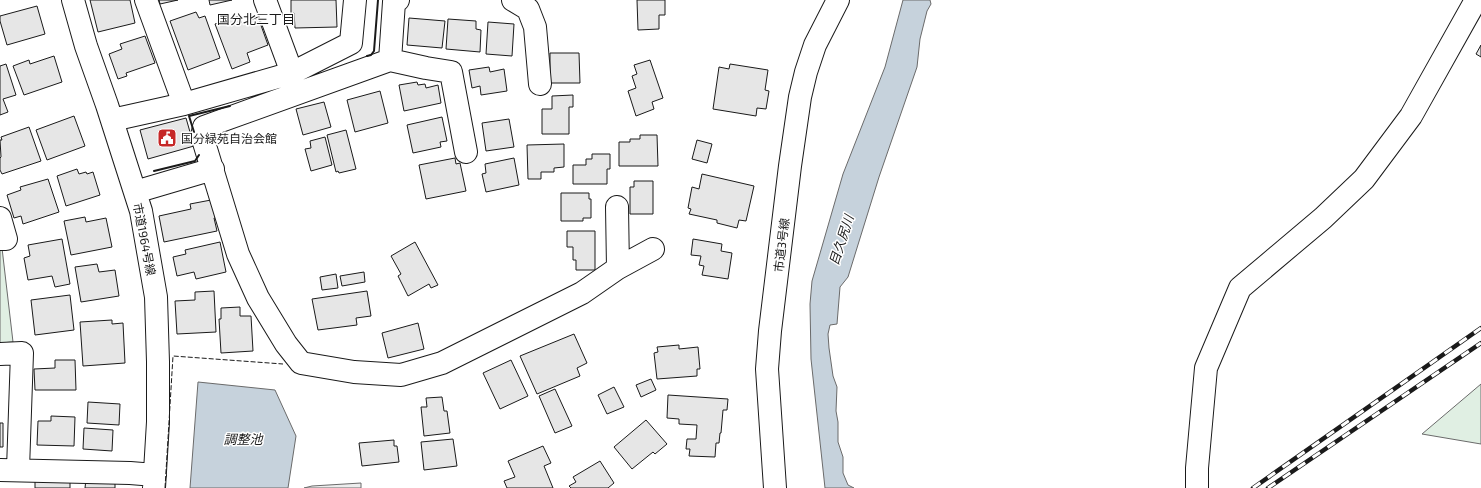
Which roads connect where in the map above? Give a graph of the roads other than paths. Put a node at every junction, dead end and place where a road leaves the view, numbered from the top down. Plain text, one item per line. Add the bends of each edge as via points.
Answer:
1 (73, 0) edge
2 (146, 0) edge
3 (265, 0) edge
4 (355, 0) edge
5 (398, 0) edge
6 (513, 0) edge
7 (838, 0) edge
8 (1476, 0) edge
9 (390, 60) junction
10 (292, 73) junction
11 (540, 84) dead end
12 (184, 104) junction
13 (112, 120) junction
14 (466, 152) dead end
15 (212, 169) junction
16 (135, 192) junction
17 (617, 207) dead end
18 (0, 218) edge
19 (3, 239) edge
20 (653, 250) dead end
21 (618, 268) junction
22 (0, 354) edge
23 (9, 469) edge
24 (154, 482) edge
25 (770, 486) edge
26 (1197, 488) edge

1 - 13 street, 市道1964号線
2 - 12 street
3 - 10 street
4 - 10 street via 351,43
5 - 9 street via 394,2
6 - 11 street via 528,9 535,27
7 - 25 street, 市道3号線 via 815,45 806,72 791,158 767,369
8 - 26 street via 1411,116 1364,179 1323,218 1240,288 1206,368
9 - 14 street via 451,72
9 - 15 street via 204,127 202,136
10 - 12 street
12 - 13 street
13 - 16 street, 市道1964号線
15 - 16 street
15 - 21 street via 238,254 258,298 286,344 301,363 354,372 401,375 442,363 582,293
16 - 24 street, 市道1964号線 via 141,211 156,297 158,422
17 - 21 street
18 - 19 street
20 - 21 street
22 - 23 street via 22,353
23 - 24 street via 130,473

